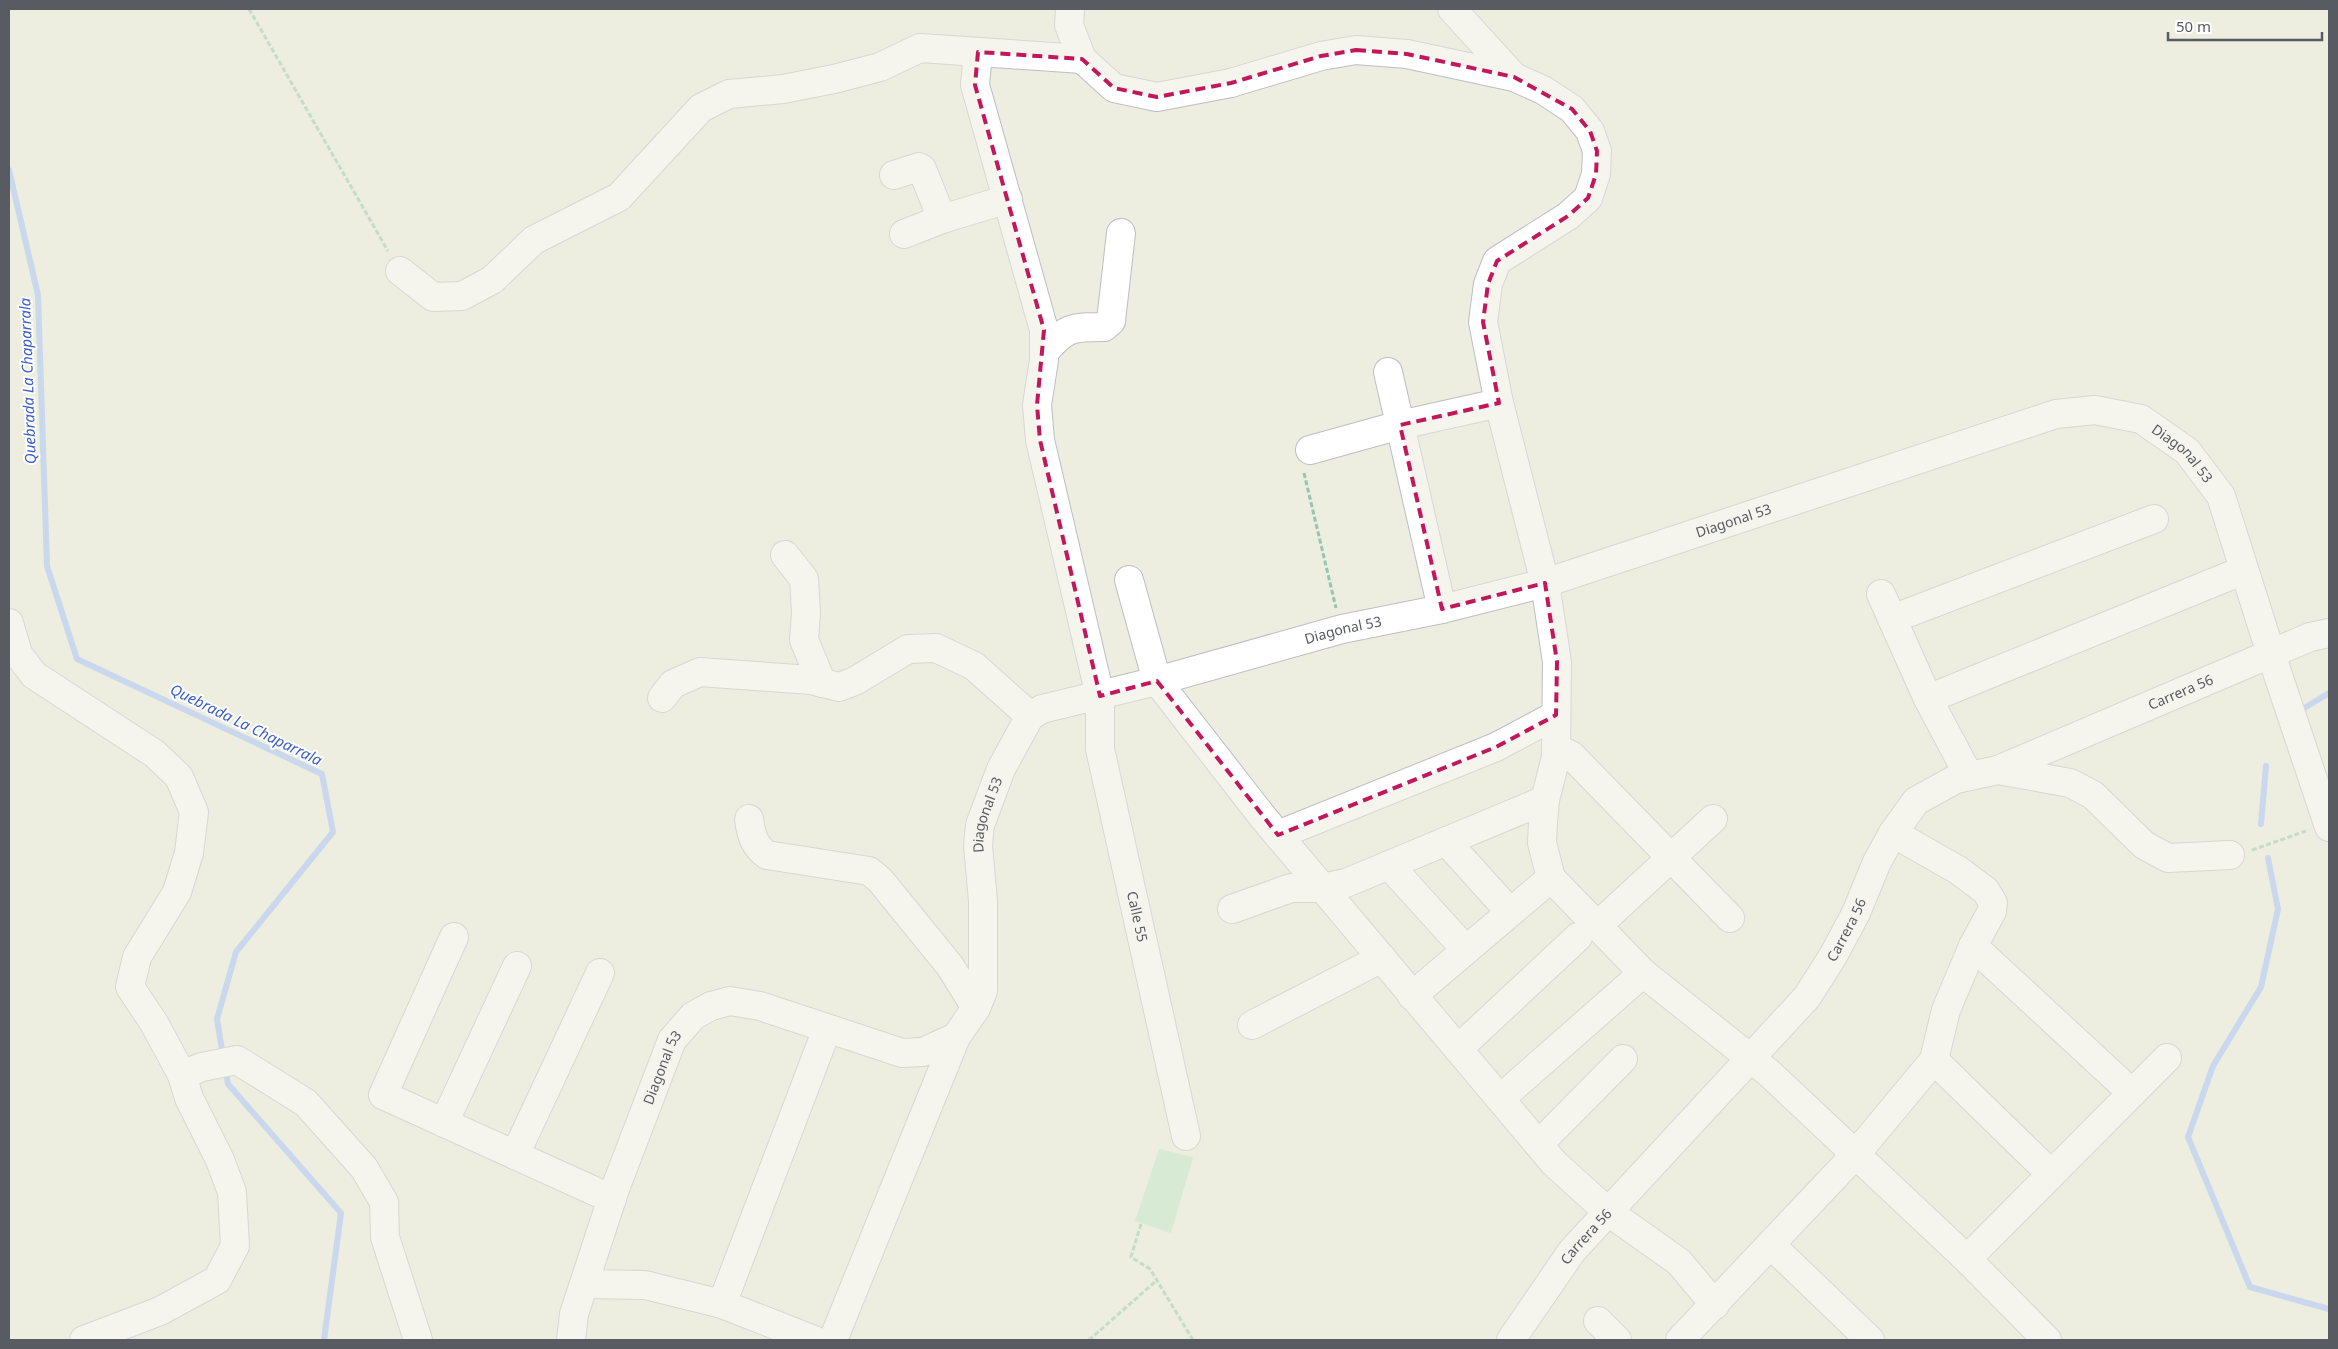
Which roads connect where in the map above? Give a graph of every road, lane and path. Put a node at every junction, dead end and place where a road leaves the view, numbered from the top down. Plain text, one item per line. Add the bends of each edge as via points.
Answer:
1 (249, 9) edge
2 (1070, 9) edge
3 (1452, 9) edge
4 (978, 52) junction
5 (1082, 59) junction
6 (1514, 77) junction
7 (894, 175) dead end
8 (1008, 199) junction
9 (942, 219) junction
10 (1121, 233) dead end
11 (904, 234) dead end
12 (400, 271) joint
13 (1044, 353) junction
14 (1388, 372) dead end
15 (1499, 403) junction
16 (1400, 425) junction
17 (1310, 450) joint
18 (2154, 519) dead end
19 (785, 555) dead end
20 (2244, 570) junction
21 (1129, 580) dead end
22 (1545, 583) junction
23 (1881, 594) dead end
24 (1442, 609) junction
25 (1892, 619) junction
26 (9, 623) edge
27 (1342, 629) junction
28 (2329, 633) edge
29 (2271, 654) junction
30 (1157, 682) junction
31 (822, 683) junction
32 (1100, 696) junction
33 (662, 698) dead end
34 (1928, 699) junction
35 (1556, 715) junction
36 (1030, 716) junction
37 (1557, 749) junction
38 (1998, 770) junction
39 (1969, 776) junction
40 (1545, 800) junction
41 (749, 819) dead end
42 (1713, 819) dead end
43 (2328, 825) edge
44 (1893, 833) junction
45 (1278, 835) junction
46 (1446, 841) junction
47 (2230, 855) joint
48 (1671, 858) junction
49 (1389, 865) junction
50 (1551, 878) junction
51 (1322, 888) junction
52 (1232, 909) dead end
53 (1510, 912) junction
54 (1730, 918) dead end
55 (1587, 932) junction
56 (454, 937) dead end
57 (1973, 946) junction
58 (1466, 950) junction
59 (1382, 958) junction
60 (517, 966) dead end
61 (600, 973) dead end
62 (1643, 974) junction
63 (1412, 996) junction
64 (976, 1008) junction
65 (1252, 1025) dead end
66 (827, 1028) junction
67 (956, 1037) junction
68 (1458, 1048) junction
69 (2167, 1058) dead end
70 (1623, 1059) dead end
71 (1749, 1059) junction
72 (1934, 1060) junction
73 (192, 1071) junction
74 (2132, 1093) junction
75 (1501, 1098) junction
76 (444, 1123) junction
77 (1186, 1136) dead end
78 (1539, 1144) junction
79 (515, 1155) junction
80 (1855, 1155) junction
81 (2051, 1174) junction
82 (612, 1199) junction
83 (1607, 1212) junction
84 (1141, 1224) dead end
85 (1771, 1245) junction
86 (1967, 1259) junction
87 (1156, 1282) junction
88 (584, 1284) junction
89 (722, 1304) junction
90 (1715, 1305) junction
91 (160, 1311) junction
92 (1598, 1321) dead end
93 (1853, 1335) edge
94 (84, 1340) edge
95 (137, 1340) edge
96 (418, 1340) edge
97 (571, 1340) edge
98 (814, 1340) edge
99 (833, 1340) edge
100 (1089, 1340) edge
101 (1193, 1340) edge
102 (1511, 1340) edge
103 (1617, 1340) edge
104 (1680, 1340) edge
105 (2047, 1340) edge

1 - 12 path
2 - 5 street via 1069,25
3 - 6 street
4 - 5 street
4 - 8 street, Calle 55 via 975,85
4 - 12 street via 920,48 880,66 834,79 783,89 729,94 701,108 619,198 534,240 492,280 462,296 433,297
5 - 6 street via 1114,88 1157,98 1356,50 1407,54
6 - 15 street via 1543,90 1572,109 1590,131 1596,151 1596,174 1588,198 1568,216 1497,261 1488,284 1483,322
7 - 9 street via 919,167 922,169
8 - 9 street
8 - 13 street, Calle 55 via 1044,330
9 - 11 street
10 - 13 street via 1110,321 1104,327 1071,329 1057,337
13 - 32 street, Calle 55 via 1036,405 1040,440
14 - 16 street
15 - 16 street
15 - 22 street
16 - 17 street
16 - 24 street
17 - 27 path via 1302,465
18 - 25 street
19 - 31 street via 804,579 804,640
20 - 22 street, Diagonal 53 via 2221,496 2186,451 2141,419 2096,410 2056,414
20 - 29 street, Diagonal 53
20 - 34 street
21 - 30 street
22 - 24 street, Diagonal 53
22 - 35 street via 1558,662
23 - 25 street
24 - 27 street, Diagonal 53
25 - 34 street
26 - 73 street via 18,654 34,674 155,754 179,776 194,812 189,853 177,892 137,957 130,988
27 - 30 street, Diagonal 53
28 - 29 street, Carrera 56 via 2310,637
29 - 38 street, Carrera 56
29 - 43 street, Diagonal 53
30 - 32 street, Diagonal 53
30 - 45 street
31 - 33 street via 700,672 672,684
31 - 36 street via 839,687 908,650 936,648 974,666
32 - 36 street, Diagonal 53 via 1042,709
32 - 77 street, Calle 55 via 1100,749
34 - 39 street
35 - 37 street
35 - 45 street via 1496,747
36 - 64 street, Diagonal 53 via 1001,769 980,825 983,991
37 - 40 street
37 - 48 street via 1571,755
38 - 39 street, Carrera 56
38 - 47 street via 2070,783 2093,795 2144,845 2168,858
39 - 44 street, Carrera 56 via 1956,778 1916,801
40 - 46 street
40 - 50 street via 1542,843
41 - 64 street via 751,835 767,856 870,872 880,880 950,966
42 - 48 street
43 - 47 path via 2265,847
44 - 57 street via 1958,870 1986,891 1993,903 1989,919
44 - 71 street, Carrera 56 via 1856,913 1807,997
45 - 51 street
46 - 49 street
46 - 53 street
48 - 54 street
48 - 55 street
49 - 51 street
49 - 58 street
50 - 53 street
50 - 55 street
51 - 52 street via 1292,888
51 - 59 street
53 - 58 street
55 - 62 street
55 - 68 street
56 - 76 street via 382,1095
57 - 72 street via 1946,1010
57 - 74 street
58 - 63 street
59 - 63 street
59 - 65 street
60 - 76 street
61 - 79 street
62 - 71 street
62 - 75 street
63 - 68 street
64 - 67 street, Diagonal 53
66 - 67 street, Diagonal 53 via 902,1054 923,1052
66 - 82 street, Diagonal 53 via 760,1006 730,1001 711,1006 693,1016 672,1040
66 - 89 street
67 - 99 street
68 - 75 street
69 - 74 street
70 - 78 street
71 - 80 street via 1769,1073
71 - 83 street, Carrera 56
72 - 80 street
72 - 81 street
73 - 91 street via 189,1098 232,1192 235,1246 217,1280
73 - 96 street via 237,1060 306,1102 364,1168 384,1202 385,1237
74 - 81 street
75 - 78 street
76 - 79 street
78 - 83 street via 1554,1163
79 - 82 street
80 - 85 street
80 - 86 street
81 - 86 street
82 - 88 street, Diagonal 53
83 - 90 street via 1679,1262
83 - 102 street, Carrera 56 via 1572,1251
84 - 87 path via 1131,1257 1150,1268
85 - 90 street
85 - 93 street
86 - 105 street
87 - 100 path
87 - 101 path
88 - 89 street via 645,1285
88 - 97 street, Diagonal 53 via 574,1314
89 - 98 street
90 - 104 street
91 - 94 street
91 - 95 street via 148,1332
92 - 103 street

